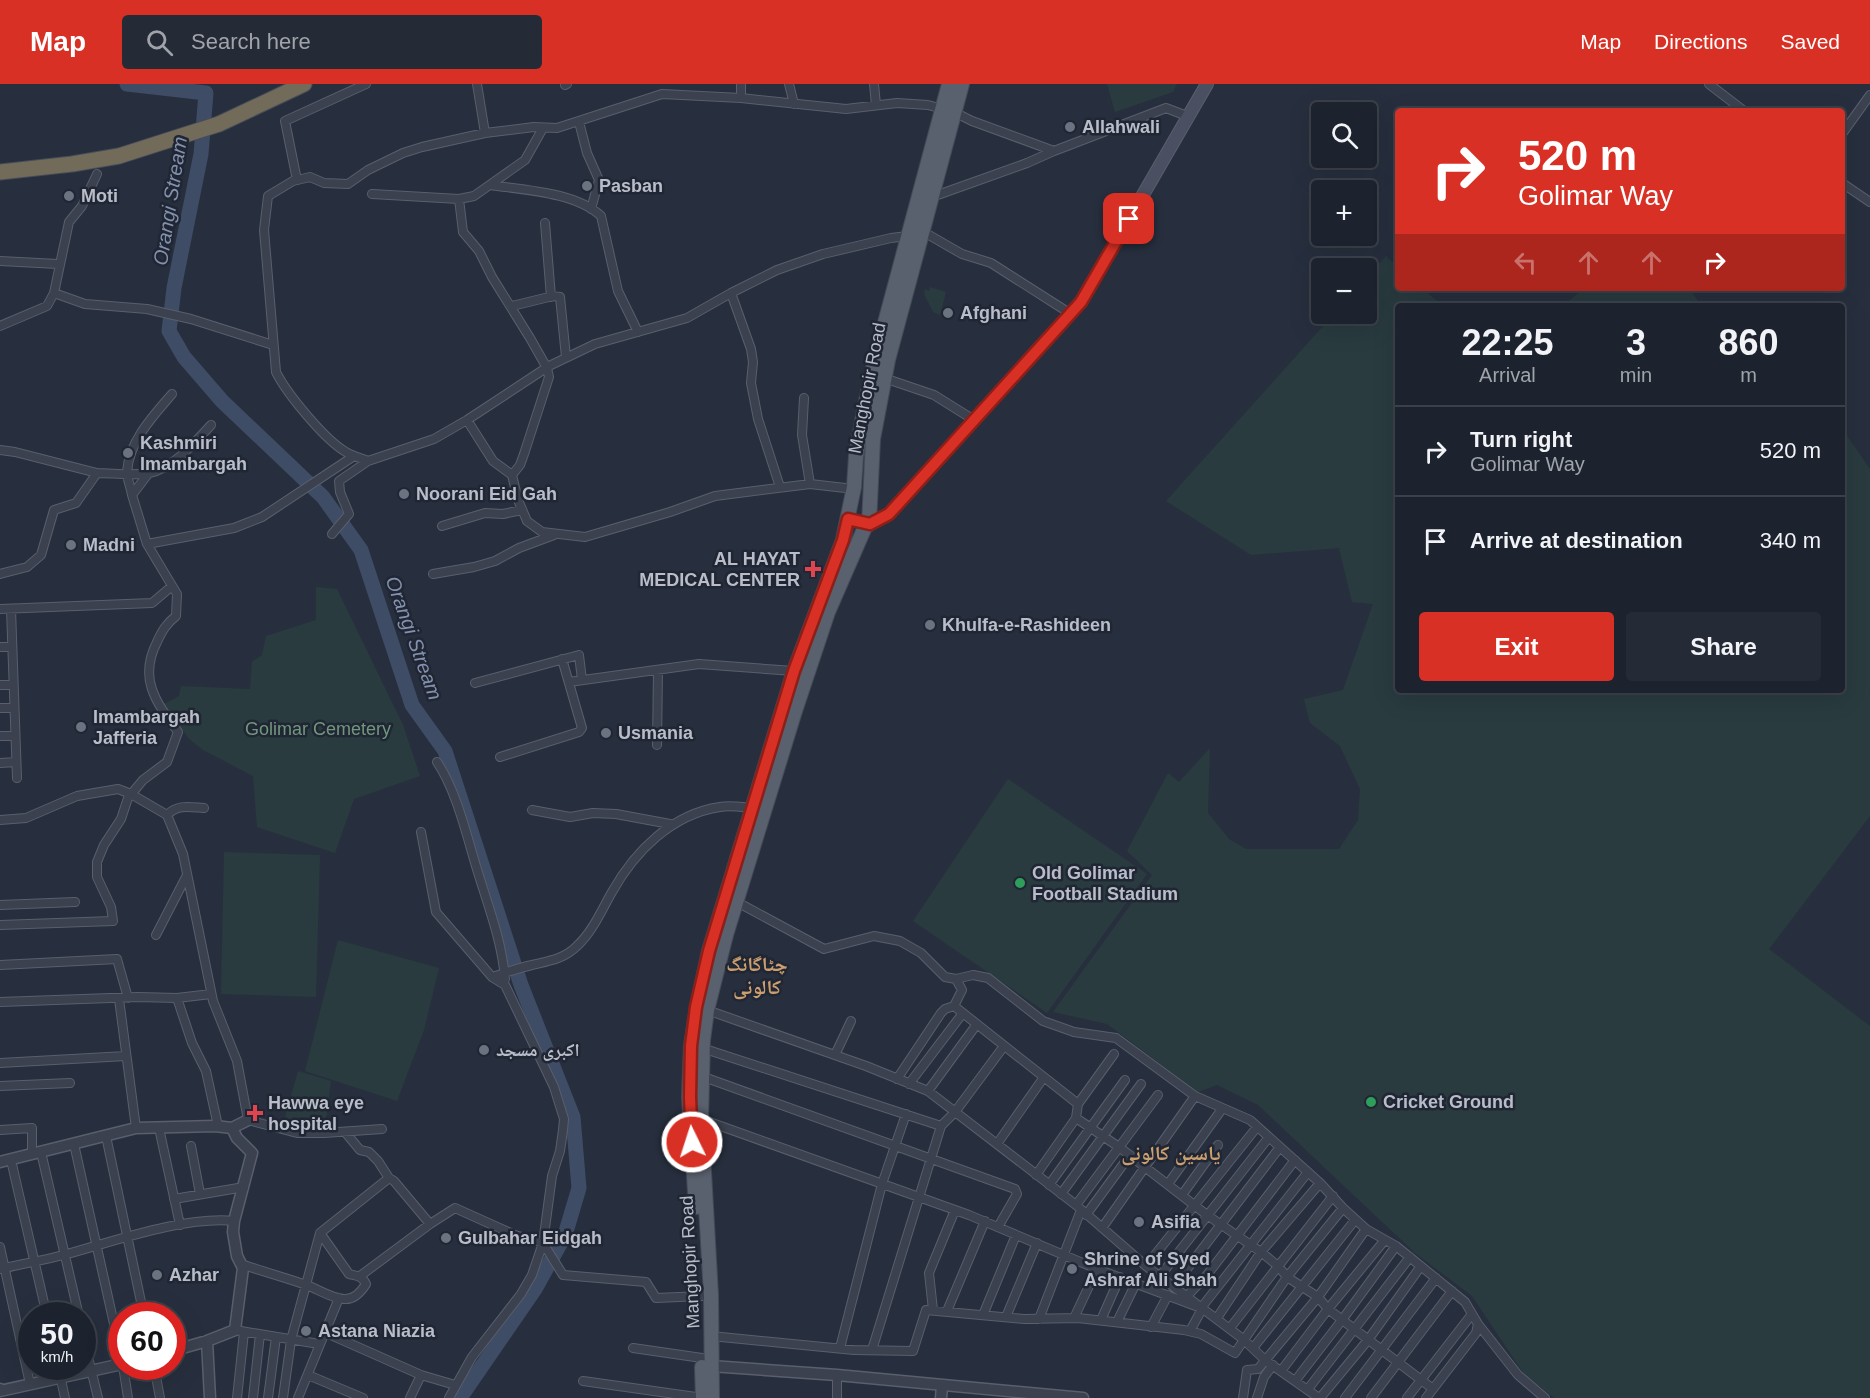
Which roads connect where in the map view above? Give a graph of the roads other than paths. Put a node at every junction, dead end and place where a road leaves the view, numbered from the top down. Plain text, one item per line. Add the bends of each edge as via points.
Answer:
1 (304, 84) edge
2 (366, 84) edge
3 (477, 84) edge
4 (741, 84) edge
5 (789, 84) edge
6 (874, 84) edge
7 (949, 84) edge
8 (962, 84) edge
9 (1207, 84) edge
10 (1709, 84) edge
11 (662, 89) edge
12 (1870, 95) edge
13 (741, 98) junction
14 (794, 104) junction
15 (876, 105) junction
16 (1740, 108) edge
17 (948, 110) junction
18 (1187, 116) junction
19 (579, 122) junction
20 (543, 128) junction
21 (1845, 130) edge
22 (485, 133) junction
23 (1054, 151) junction
24 (0, 172) edge
25 (97, 174) dead end
26 (297, 180) junction
27 (490, 185) junction
28 (1845, 185) edge
29 (372, 194) dead end
30 (932, 197) junction
31 (459, 199) junction
32 (1870, 202) edge
33 (591, 208) junction
34 (545, 223) dead end
35 (915, 234) junction
36 (0, 261) edge
37 (58, 264) junction
38 (54, 293) junction
39 (731, 293) junction
40 (551, 297) junction
41 (512, 306) junction
42 (1071, 314) junction
43 (0, 326) edge
44 (638, 332) junction
45 (273, 345) junction
46 (566, 357) junction
47 (547, 368) junction
48 (884, 378) junction
49 (172, 394) dead end
50 (804, 398) dead end
51 (467, 420) junction
52 (975, 420) junction
53 (211, 425) dead end
54 (0, 450) edge
55 (354, 456) junction
56 (368, 460) junction
57 (97, 473) junction
58 (127, 473) junction
59 (148, 474) junction
60 (512, 475) junction
61 (810, 484) junction
62 (780, 487) junction
63 (854, 489) junction
64 (132, 495) junction
65 (522, 510) junction
66 (848, 519) junction
67 (870, 524) junction
68 (442, 526) dead end
69 (332, 534) dead end
70 (557, 534) junction
71 (147, 544) junction
72 (0, 574) edge
73 (433, 574) dead end
74 (172, 586) junction
75 (0, 609) edge
76 (11, 609) junction
77 (0, 647) edge
78 (12, 647) junction
79 (562, 659) junction
80 (658, 670) junction
81 (794, 671) junction
82 (582, 680) junction
83 (569, 682) junction
84 (475, 683) dead end
85 (13, 685) junction
86 (0, 686) edge
87 (0, 708) edge
88 (14, 708) junction
89 (0, 736) edge
90 (15, 736) junction
91 (657, 745) dead end
92 (500, 757) dead end
93 (16, 762) junction
94 (437, 762) dead end
95 (0, 763) edge
96 (17, 778) dead end
97 (131, 794) junction
98 (204, 808) dead end
99 (752, 808) junction
100 (532, 810) dead end
101 (167, 815) junction
102 (0, 820) edge
103 (670, 824) junction
104 (421, 832) dead end
105 (187, 875) junction
106 (75, 902) dead end
107 (737, 902) junction
108 (0, 905) edge
109 (0, 925) edge
110 (156, 935) dead end
111 (0, 964) edge
112 (505, 973) junction
113 (492, 977) junction
114 (956, 979) junction
115 (505, 985) junction
116 (211, 994) junction
117 (124, 998) junction
118 (177, 998) junction
119 (0, 1002) edge
120 (954, 1006) junction
121 (707, 1010) junction
122 (963, 1013) junction
123 (851, 1021) dead end
124 (977, 1024) junction
125 (1004, 1046) junction
126 (702, 1048) junction
127 (1114, 1054) dead end
128 (835, 1055) junction
129 (126, 1056) junction
130 (0, 1063) edge
131 (701, 1076) junction
132 (1044, 1077) junction
133 (897, 1078) junction
134 (1125, 1080) dead end
135 (70, 1083) dead end
136 (909, 1084) junction
137 (1142, 1084) dead end
138 (0, 1086) edge
139 (928, 1091) junction
140 (1158, 1095) dead end
141 (1195, 1096) junction
142 (1078, 1104) junction
143 (1222, 1109) junction
144 (955, 1112) junction
145 (906, 1114) junction
146 (1076, 1118) junction
147 (701, 1119) junction
148 (248, 1120) junction
149 (218, 1126) junction
150 (941, 1126) junction
151 (1257, 1127) junction
152 (136, 1128) junction
153 (159, 1128) junction
154 (232, 1128) junction
155 (1092, 1128) junction
156 (382, 1129) dead end
157 (0, 1130) edge
158 (345, 1132) junction
159 (106, 1136) junction
160 (1104, 1136) junction
161 (1269, 1137) junction
162 (74, 1144) junction
163 (997, 1144) junction
164 (1218, 1145) dead end
165 (191, 1146) dead end
166 (895, 1146) junction
167 (1119, 1147) junction
168 (1280, 1147) junction
169 (37, 1153) junction
170 (1130, 1155) junction
171 (932, 1158) junction
172 (1295, 1160) junction
173 (5, 1161) edge
174 (1146, 1167) junction
175 (1308, 1172) junction
176 (1036, 1174) junction
177 (389, 1178) junction
178 (1320, 1183) junction
179 (882, 1184) junction
180 (1168, 1184) junction
181 (1049, 1185) junction
182 (244, 1186) junction
183 (200, 1194) junction
184 (1062, 1194) junction
185 (1182, 1195) junction
186 (1333, 1196) junction
187 (919, 1197) junction
188 (174, 1199) junction
189 (1195, 1205) junction
190 (1343, 1208) junction
191 (955, 1210) junction
192 (1081, 1210) junction
193 (1207, 1215) junction
194 (1355, 1220) junction
195 (234, 1221) junction
196 (985, 1221) junction
197 (429, 1224) junction
198 (180, 1225) junction
199 (1221, 1225) junction
200 (998, 1227) junction
201 (1102, 1228) junction
202 (1366, 1230) junction
203 (320, 1233) junction
204 (1016, 1235) junction
205 (1237, 1235) junction
206 (128, 1237) junction
207 (1384, 1241) junction
208 (543, 1243) junction
209 (1037, 1244) junction
210 (1251, 1245) junction
211 (96, 1246) junction
212 (1396, 1246) junction
213 (0, 1247) edge
214 (1261, 1252) junction
215 (64, 1255) junction
216 (1062, 1255) junction
217 (1410, 1257) junction
218 (35, 1261) junction
219 (241, 1264) junction
220 (1146, 1266) junction
221 (1278, 1266) junction
222 (1421, 1266) junction
223 (2, 1268) edge
224 (1097, 1269) junction
225 (360, 1275) junction
226 (1160, 1276) junction
227 (1120, 1277) junction
228 (1287, 1277) junction
229 (1436, 1278) junction
230 (1136, 1283) junction
231 (307, 1285) junction
232 (1174, 1286) junction
233 (1302, 1287) junction
234 (1452, 1291) junction
235 (1168, 1295) junction
236 (702, 1296) junction
237 (1187, 1296) junction
238 (1318, 1297) junction
239 (339, 1298) junction
240 (44, 1302) edge
241 (76, 1302) edge
242 (108, 1302) edge
243 (141, 1302) edge
244 (1201, 1309) junction
245 (1328, 1309) junction
246 (933, 1310) junction
247 (946, 1311) junction
248 (1472, 1314) junction
249 (983, 1315) junction
250 (1006, 1317) junction
251 (1074, 1318) junction
252 (1217, 1318) junction
253 (1039, 1319) junction
254 (1101, 1320) junction
255 (1342, 1320) junction
256 (1117, 1322) junction
257 (1478, 1324) junction
258 (1151, 1326) junction
259 (1230, 1328) junction
260 (1355, 1328) junction
261 (240, 1331) junction
262 (1190, 1331) junction
263 (324, 1332) junction
264 (260, 1334) junction
265 (711, 1336) junction
266 (276, 1337) junction
267 (1244, 1339) junction
268 (291, 1340) junction
269 (1368, 1340) junction
270 (207, 1341) junction
271 (320, 1344) junction
272 (186, 1347) edge
273 (633, 1348) dead end
274 (840, 1348) junction
275 (1253, 1348) junction
276 (872, 1350) junction
277 (1382, 1350) junction
278 (707, 1362) junction
279 (1399, 1362) junction
280 (1269, 1363) junction
281 (1281, 1371) junction
282 (308, 1375) junction
283 (421, 1375) junction
284 (837, 1375) junction
285 (40, 1380) edge
286 (61, 1380) edge
287 (94, 1380) edge
288 (125, 1380) edge
289 (157, 1380) edge
290 (1421, 1380) junction
291 (583, 1381) dead end
292 (1295, 1381) junction
293 (30, 1384) junction
294 (455, 1385) junction
295 (942, 1386) junction
296 (0, 1389) edge
297 (1308, 1389) junction
298 (1433, 1389) junction
299 (975, 1393) edge
300 (1000, 1394) edge
301 (1027, 1396) edge
302 (1052, 1397) edge
303 (65, 1398) edge
304 (98, 1398) edge
305 (128, 1398) edge
306 (160, 1398) edge
307 (210, 1398) edge
308 (237, 1398) edge
309 (253, 1398) edge
310 (268, 1398) edge
311 (283, 1398) edge
312 (298, 1398) edge
313 (363, 1398) edge
314 (410, 1398) edge
315 (449, 1398) edge
316 (703, 1398) edge
317 (712, 1398) edge
318 (837, 1398) edge
319 (941, 1398) edge
320 (1080, 1398) edge
321 (1244, 1398) edge
322 (1257, 1398) edge
323 (1320, 1398) edge
324 (1345, 1398) edge
325 (1371, 1398) edge
326 (1407, 1398) edge
327 (1426, 1398) edge
328 (1545, 1398) edge

1 - 24 highway via 219,124 119,156
2 - 26 street via 285,122
3 - 22 street
4 - 13 street
5 - 14 street
6 - 15 street
7 - 17 main road, Manghopir Road
8 - 17 main road, Manghopir Road
9 - 18 main road
10 - 16 street
11 - 13 street
11 - 19 street
12 - 21 street
13 - 14 street
14 - 15 street via 846,109
15 - 17 street via 928,105
17 - 23 street
17 - 30 main road, Manghopir Road
17 - 35 main road, Manghopir Road
18 - 23 street via 1166,108
18 - 42 main road
19 - 20 street
19 - 33 street via 599,180
20 - 22 street
20 - 27 street via 525,160
22 - 26 street via 403,153 348,184 324,183 310,177
23 - 30 street
25 - 37 street via 82,206 69,222
26 - 45 street via 272,192 266,207 264,230
27 - 31 street via 474,196
27 - 33 street via 546,192
28 - 32 street
29 - 31 street
30 - 35 main road, Manghopir Road
31 - 41 street via 463,232
33 - 44 street via 601,216 618,291
34 - 40 street
35 - 39 street via 823,254 777,270
35 - 42 street via 991,263
35 - 48 main road, Manghopir Road
35 - 63 main road, Manghopir Road via 864,411
36 - 37 street
37 - 38 street
38 - 43 street via 47,306
38 - 45 street via 85,304 147,309 191,319
39 - 44 street via 687,318
39 - 62 street via 751,349 758,419
40 - 41 street
40 - 46 street via 561,297
41 - 47 street
42 - 52 main road
44 - 46 street
45 - 55 street via 276,372 282,384 329,438
46 - 47 street
47 - 51 street
47 - 60 street via 549,377 524,454
48 - 52 street via 934,395
48 - 67 main road, Manghopir Road via 873,439
49 - 58 street via 147,422 134,446
50 - 61 street via 802,435
51 - 56 street via 434,439
51 - 60 street via 493,461
52 - 67 main road via 889,514
53 - 59 street via 190,448
54 - 57 street
55 - 56 street
55 - 71 street via 262,517 234,528
56 - 69 street via 339,481 349,514
57 - 58 street
57 - 72 street via 76,503 54,510 41,555 27,567
58 - 59 street
58 - 64 street
59 - 64 street
60 - 65 street
61 - 62 street
61 - 63 street
62 - 70 street via 715,496 585,537
63 - 66 main road, Manghopir Road
64 - 71 street
65 - 68 street via 485,513
65 - 70 street via 527,521 542,532
66 - 67 main road
66 - 81 main road, Manghopir Road
67 - 107 main road, Manghopir Road via 865,527 828,612
70 - 73 street via 495,561
71 - 74 street
74 - 76 street via 152,603
74 - 97 street via 177,594 176,616 166,624 155,644 147,672 156,702 178,732 167,762
75 - 76 street
76 - 78 street
77 - 78 street
78 - 85 street
79 - 82 street via 579,655
79 - 83 street
79 - 84 street
80 - 81 street via 699,664
80 - 82 street
80 - 91 street
81 - 99 main road, Manghopir Road
82 - 83 street
83 - 92 street via 582,728 579,732
85 - 86 street
85 - 88 street
87 - 88 street
88 - 90 street
89 - 90 street
90 - 93 street
93 - 95 street
93 - 96 street
94 - 112 street via 464,829
97 - 101 street
97 - 102 street via 118,789 77,796 26,818
97 - 109 street via 97,862 97,877 113,921
98 - 101 street via 174,808
99 - 103 street via 722,806
99 - 236 main road, Manghopir Road via 709,951 691,1046 690,1097
100 - 103 street via 570,817 616,814
101 - 105 street
103 - 112 street via 625,870 578,946 553,962
104 - 113 street via 436,912
105 - 110 street
105 - 116 street
106 - 108 street
107 - 114 street via 824,949 874,936 900,941 921,953 945,977
107 - 121 main road, Manghopir Road
111 - 117 street via 117,959
112 - 113 street
112 - 115 street
113 - 115 street
114 - 120 street via 962,990
114 - 141 street via 973,975 988,978 1043,1021 1074,1032 1116,1038
115 - 208 street via 554,1087 564,1119
116 - 118 street
116 - 148 street via 237,1061
117 - 118 street
117 - 119 street
117 - 129 street
118 - 149 street via 206,1071
120 - 122 street
120 - 133 street via 941,1013
121 - 126 main road, Manghopir Road
121 - 128 street
122 - 124 street
122 - 136 street
123 - 128 street
124 - 125 street
124 - 139 street
125 - 132 street
125 - 144 street
126 - 131 main road, Manghopir Road
126 - 145 street
127 - 142 street
128 - 133 street
129 - 130 street
129 - 152 street
131 - 147 main road, Manghopir Road
131 - 166 street
132 - 142 street
132 - 163 street
133 - 136 street
134 - 155 street
135 - 138 street
136 - 139 street
137 - 160 street
139 - 144 street
140 - 167 street
141 - 143 street
141 - 174 street
142 - 146 street
143 - 151 street via 1250,1120
143 - 180 street
144 - 150 street
144 - 163 street
145 - 150 street
145 - 166 street
146 - 155 street
146 - 176 street
147 - 179 street
147 - 265 main road, Manghopir Road
148 - 154 street
148 - 158 street via 297,1132
149 - 153 street
149 - 154 street
150 - 171 street
151 - 161 street
151 - 189 street
152 - 153 street
152 - 159 street
153 - 188 street
154 - 182 street via 252,1153
155 - 160 street
155 - 181 street
156 - 158 street
157 - 169 street via 32,1128
158 - 177 street via 360,1150 378,1161
159 - 162 street
159 - 206 street
160 - 167 street
160 - 184 street
161 - 168 street
161 - 193 street
162 - 169 street
162 - 211 street
163 - 176 street
164 - 185 street
165 - 183 street
166 - 171 street
166 - 179 street
167 - 170 street
167 - 192 street
168 - 172 street
168 - 199 street
169 - 173 street
169 - 215 street
170 - 174 street
170 - 192 street
171 - 187 street
171 - 200 street via 1016,1191
172 - 175 street
172 - 205 street
173 - 218 street
174 - 180 street
174 - 201 street
175 - 178 street
175 - 210 street
176 - 181 street
177 - 197 street
177 - 203 street
178 - 186 street
178 - 214 street
179 - 187 street
179 - 274 street
180 - 185 street
181 - 184 street
182 - 183 street
182 - 195 street
183 - 188 street
184 - 192 street
185 - 189 street
186 - 190 street
186 - 221 street
187 - 191 street
187 - 276 street
188 - 198 street
189 - 193 street
189 - 220 street
190 - 194 street
190 - 228 street
191 - 196 street
191 - 246 street via 929,1273
192 - 201 street
192 - 216 street
193 - 199 street
193 - 226 street
194 - 202 street
194 - 233 street
195 - 198 street via 215,1219
195 - 219 street
196 - 200 street
196 - 247 street
197 - 208 street via 455,1208
197 - 225 street
198 - 206 street
199 - 205 street
199 - 232 street
200 - 204 street
201 - 220 street
202 - 207 street
202 - 238 street
203 - 225 street via 350,1274
203 - 231 street
204 - 209 street
204 - 249 street
205 - 210 street
205 - 237 street
206 - 211 street
206 - 243 street
207 - 212 street
207 - 245 street
208 - 236 street via 563,1275 646,1282 656,1298
208 - 294 street via 532,1275
209 - 216 street
209 - 250 street
210 - 214 street
210 - 244 street
211 - 215 street
211 - 242 street
212 - 217 street
212 - 255 street
213 - 223 street
214 - 221 street
214 - 252 street
215 - 218 street
215 - 241 street
216 - 224 street
216 - 253 street
217 - 222 street
217 - 260 street
218 - 223 street
218 - 240 street
219 - 231 street
219 - 261 street
220 - 226 street
221 - 228 street
221 - 259 street
222 - 229 street
222 - 269 street
223 - 293 street
224 - 227 street
224 - 251 street
225 - 239 street via 366,1284 361,1293 346,1300
226 - 232 street
227 - 230 street
227 - 254 street
228 - 233 street
228 - 267 street
229 - 234 street
229 - 277 street
230 - 235 street
230 - 256 street
231 - 239 street
231 - 268 street
232 - 237 street
233 - 238 street
233 - 275 street
234 - 248 street
234 - 279 street
235 - 244 street
235 - 258 street
236 - 278 main road, Manghopir Road
237 - 244 street
238 - 245 street
238 - 280 street
239 - 263 street
244 - 252 street
244 - 262 street
245 - 255 street
245 - 281 street
246 - 247 street
246 - 276 street via 926,1310 913,1351
247 - 249 street
248 - 257 street
248 - 290 street
249 - 250 street
250 - 253 street
251 - 253 street
251 - 254 street
252 - 259 street
254 - 256 street
255 - 260 street
255 - 292 street
256 - 258 street
257 - 298 street via 1476,1333
257 - 328 street via 1518,1375
258 - 262 street
259 - 267 street
260 - 269 street
260 - 297 street
261 - 264 street
261 - 270 street
261 - 308 street
262 - 267 street via 1235,1353
263 - 271 street
263 - 283 street
264 - 266 street
264 - 309 street
265 - 274 street
265 - 278 main road, Manghopir Road
266 - 268 street
266 - 310 street
267 - 275 street
268 - 271 street
268 - 311 street
269 - 277 street
269 - 323 street
270 - 272 street
270 - 307 street
271 - 282 street
273 - 278 street
274 - 276 street
275 - 280 street
277 - 279 street
277 - 324 street
278 - 284 street
278 - 316 main road, Manghopir Road
278 - 317 main road, Manghopir Road
279 - 290 street
279 - 325 street
280 - 281 street
280 - 321 street via 1247,1370
280 - 322 street
281 - 292 street
282 - 312 street
282 - 313 street
283 - 294 street
283 - 314 street
284 - 295 street
284 - 318 street
285 - 293 street
286 - 303 street
287 - 304 street
288 - 305 street
289 - 306 street
290 - 298 street
290 - 326 street
291 - 316 street
292 - 297 street
293 - 296 street
294 - 315 street
295 - 299 street
295 - 319 street
297 - 323 street
298 - 327 street
299 - 300 street
300 - 301 street
301 - 302 street
302 - 320 street

